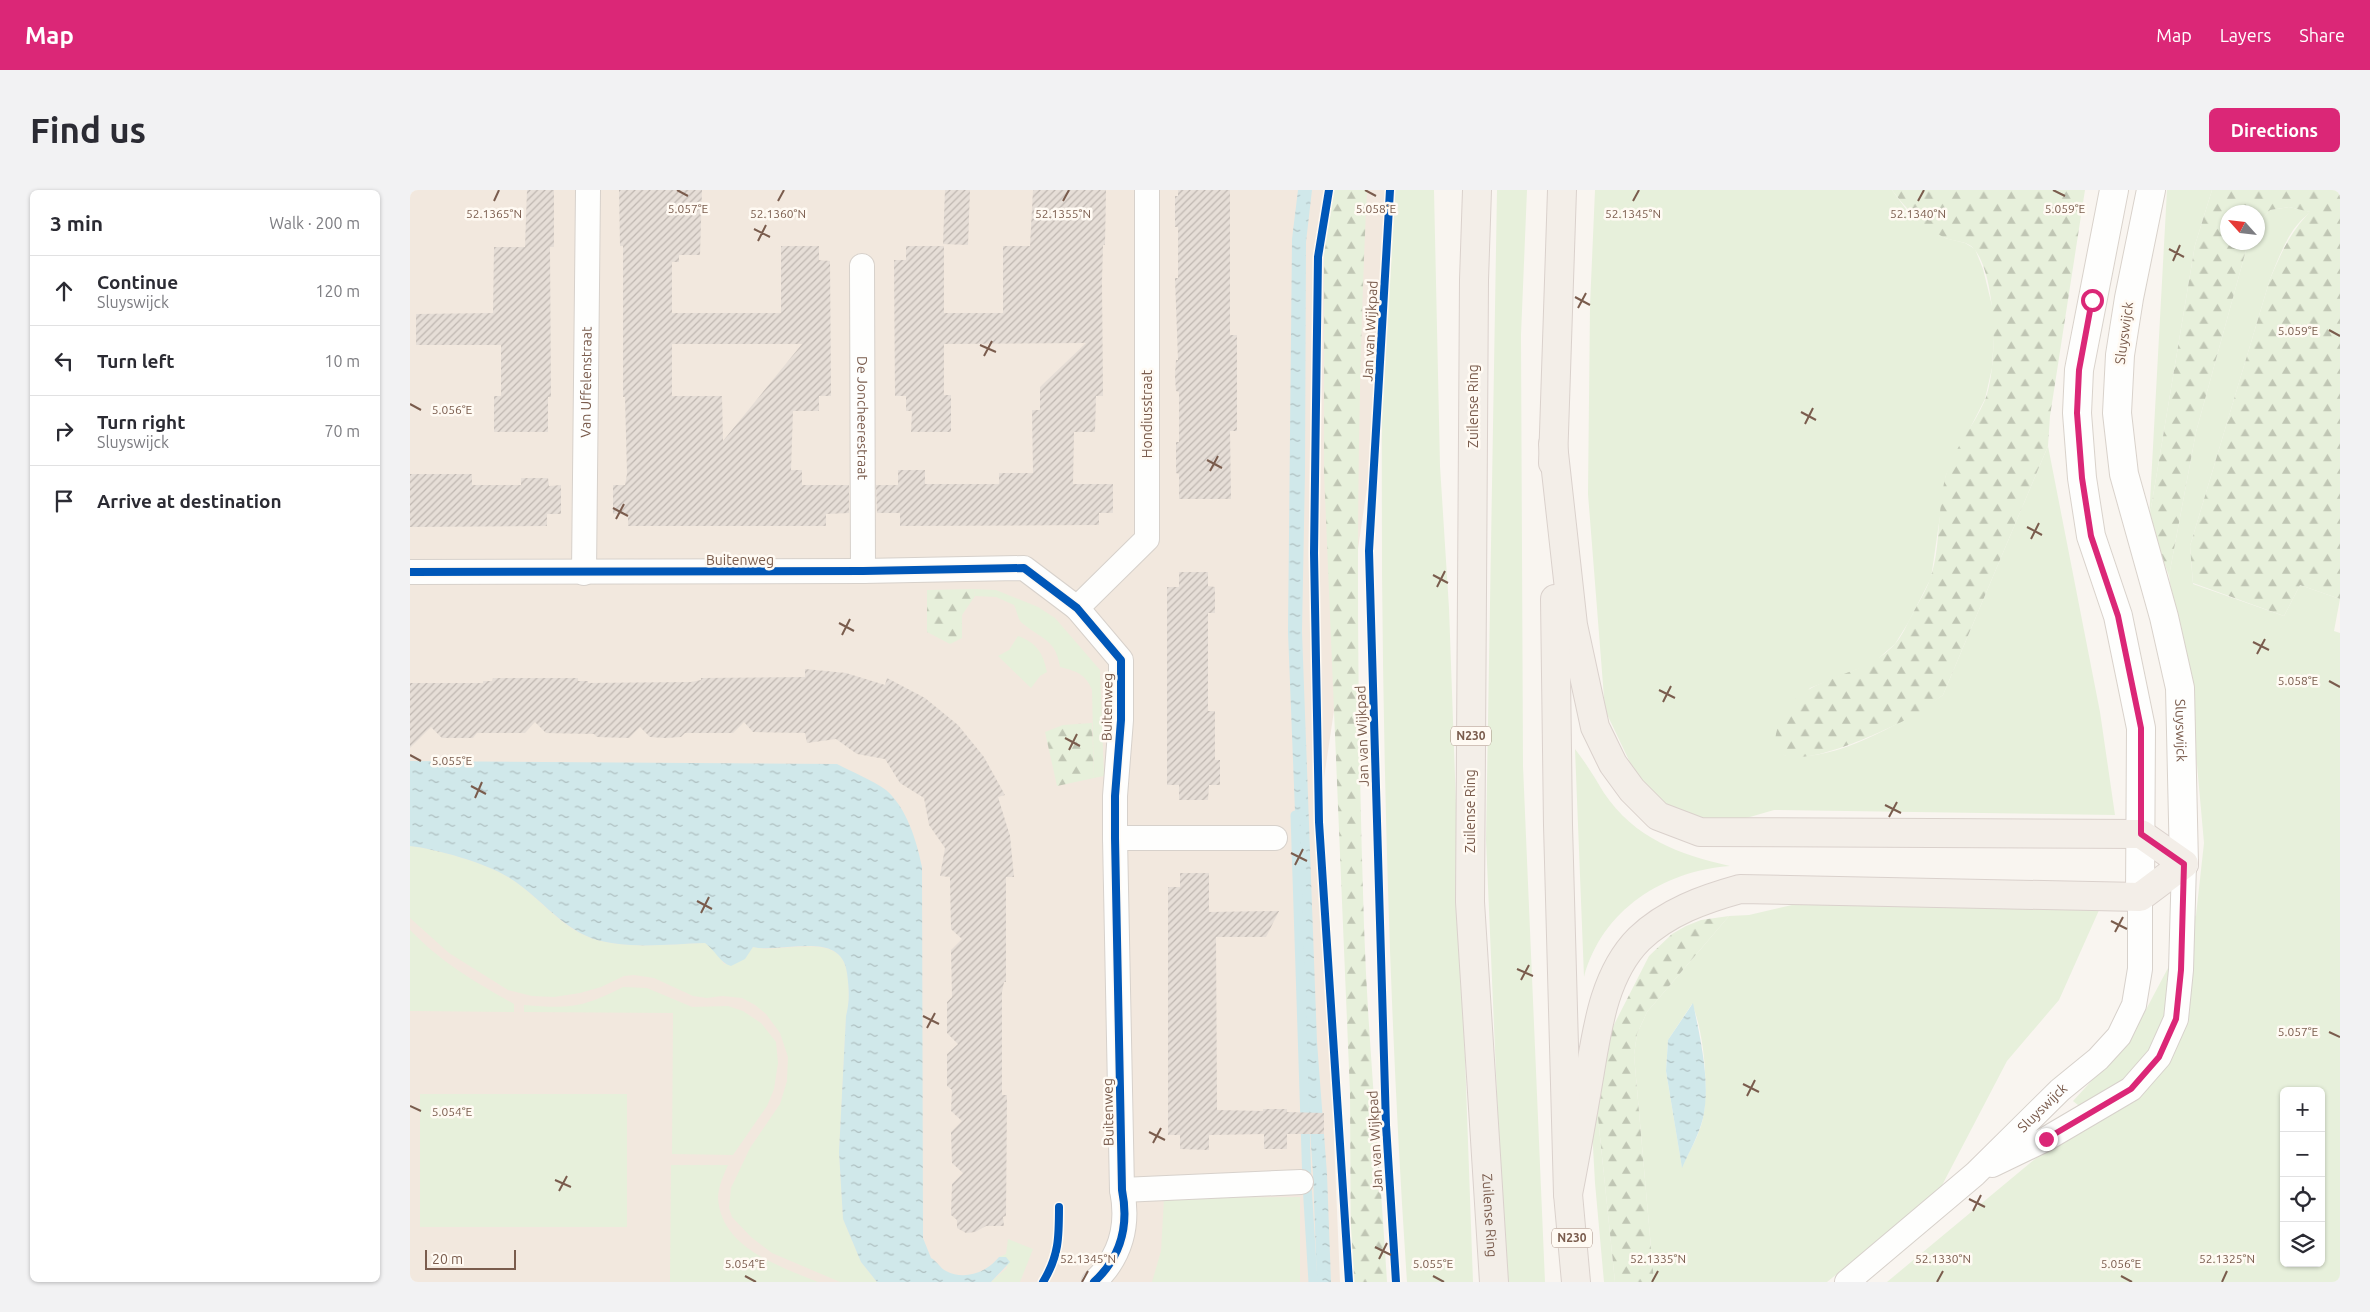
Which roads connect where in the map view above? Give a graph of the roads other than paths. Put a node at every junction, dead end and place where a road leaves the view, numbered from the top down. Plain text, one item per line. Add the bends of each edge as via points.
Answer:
1 (588, 190) edge
2 (1148, 190) edge
3 (1477, 190) edge
4 (1562, 190) edge
5 (2114, 190) edge
6 (2151, 190) edge
7 (862, 266) dead end
8 (1553, 444) junction
9 (863, 571) junction
10 (410, 572) edge
11 (584, 573) junction
12 (1077, 608) junction
13 (2141, 834) junction
14 (1115, 838) junction
15 (1275, 838) dead end
16 (2184, 864) junction
17 (2140, 897) junction
18 (1975, 1174) junction
19 (1301, 1182) dead end
20 (1122, 1190) junction
21 (1568, 1194) junction
22 (1094, 1282) edge
23 (1494, 1282) edge
24 (1576, 1282) edge
25 (1847, 1282) edge

1 - 11 street, Van Uffelenstraat
2 - 12 street, Hondiusstraat via 1147,539
3 - 23 main road, Zuilense Ring / N230 via 1470,902
4 - 8 main road, N230
5 - 13 main road, Sluyswijck via 2079,370 2077,413 2091,536 2118,616 2141,728
6 - 16 main road, Sluyswijck via 2121,346 2117,413 2124,474 2180,688
7 - 9 street, De Joncheerestraat
8 - 13 main road, N230 via 1573,625 1595,727 1613,764 1632,790 1658,816 1700,832
8 - 21 main road, N230 via 1558,825
9 - 11 street, Buitenweg
9 - 12 street, Buitenweg via 1024,568
10 - 11 street, Buitenweg
12 - 14 street, Buitenweg via 1120,660 1121,720
13 - 16 main road
13 - 17 main road, Sluyswijck
14 - 15 street
14 - 20 street, Buitenweg
16 - 17 main road
16 - 18 street, Sluyswijck via 2176,1019 2159,1057 2131,1089 2046,1139
17 - 18 street, Sluyswijck via 2140,969 2134,1004 2119,1036
17 - 21 main road, N230 via 1740,889 1704,899 1666,918 1638,940 1618,970 1602,1012
18 - 25 street, Sluyswijck
19 - 20 street
20 - 22 street, Buitenweg via 1125,1205 1121,1242 1108,1269
21 - 24 main road, N230

